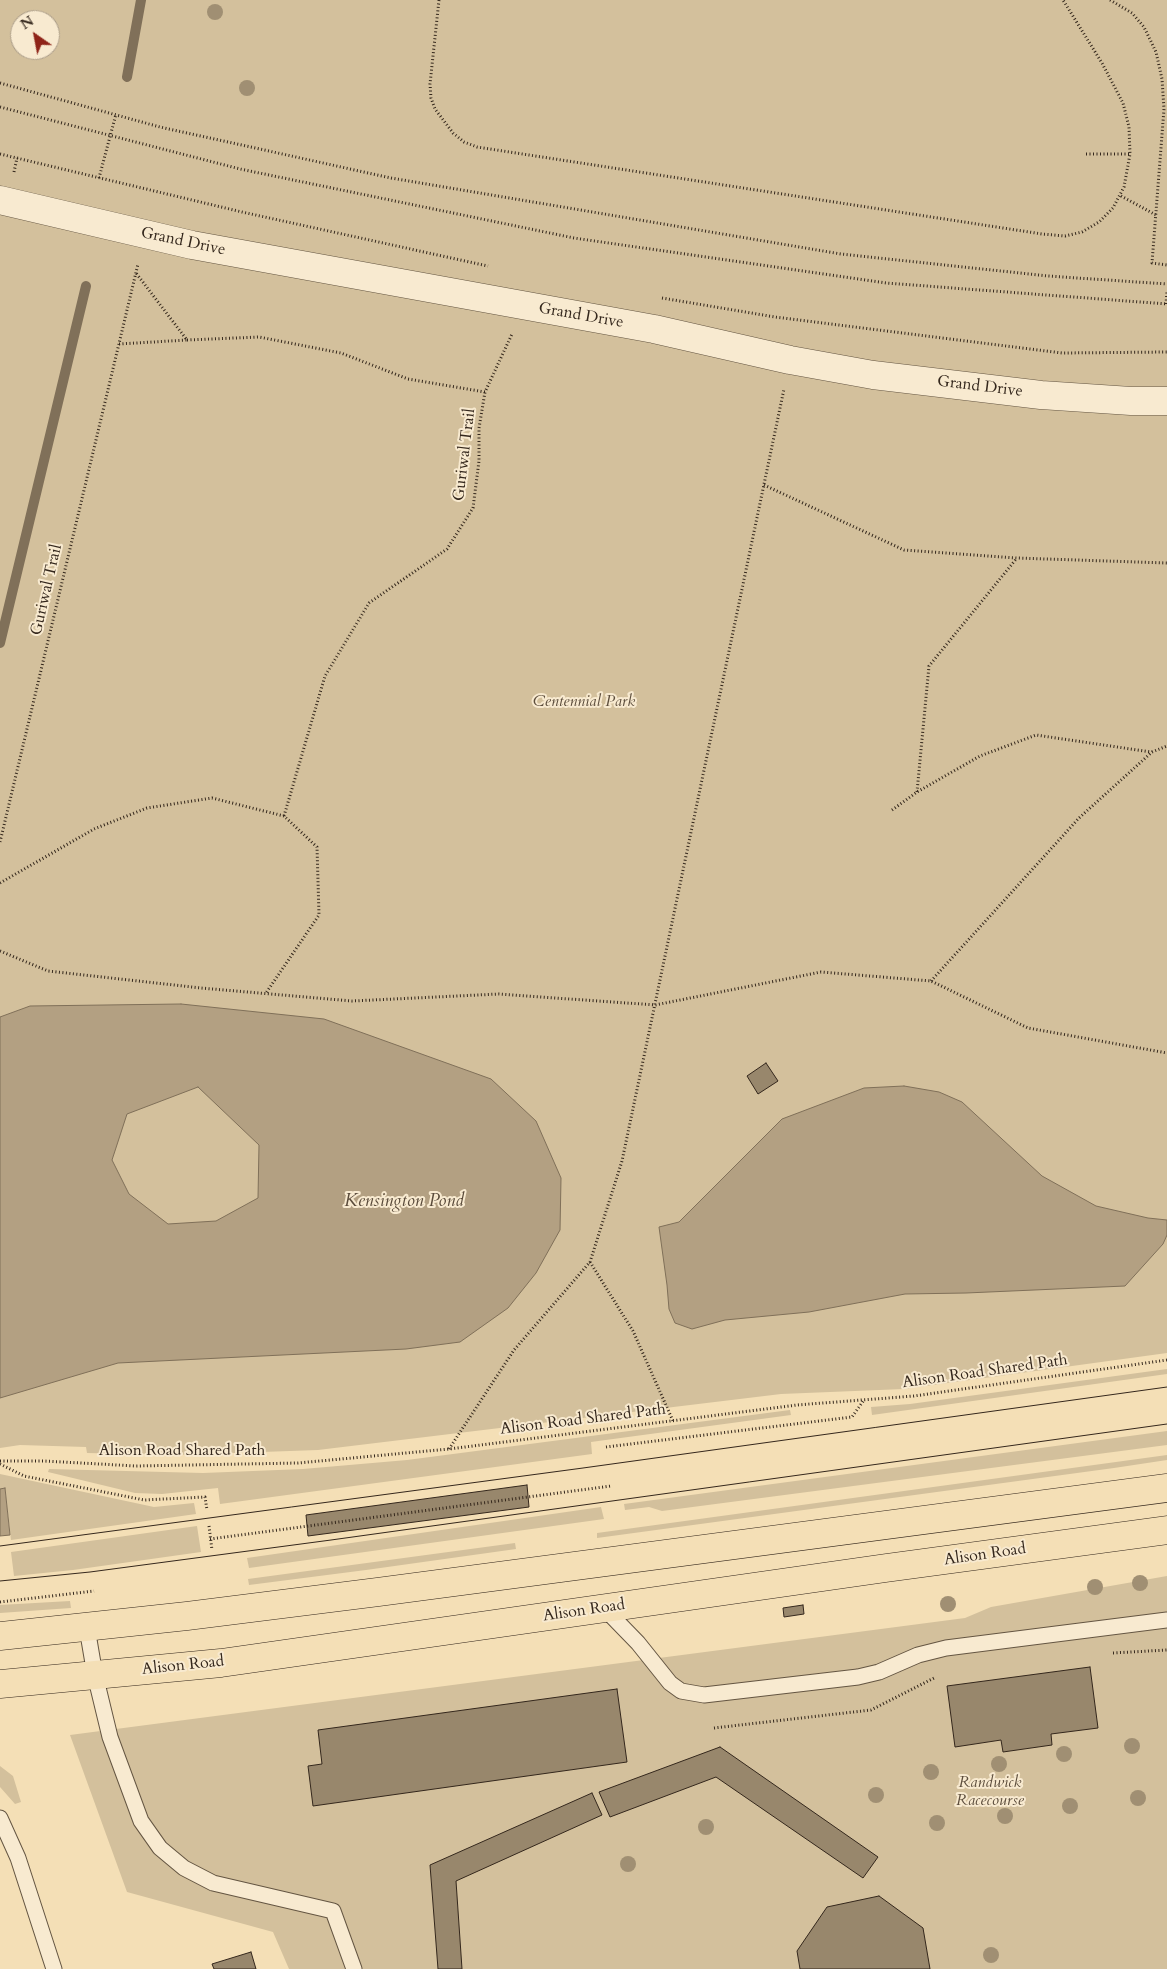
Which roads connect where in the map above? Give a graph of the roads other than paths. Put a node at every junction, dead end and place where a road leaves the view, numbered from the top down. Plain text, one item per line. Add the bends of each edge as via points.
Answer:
1 (0, 200) edge
2 (1167, 401) edge
3 (1167, 1488) edge
4 (1167, 1530) edge
5 (604, 1608) junction
6 (1167, 1620) edge
7 (87, 1628) junction
8 (0, 1636) edge
9 (95, 1675) junction
10 (0, 1684) edge
11 (0, 1818) edge
12 (54, 1969) edge
13 (354, 1969) edge

1 - 2 street, Grand Drive via 192,245 654,329 873,375 1041,395
3 - 7 main road via 649,1558
4 - 5 main road, Alison Road
5 - 6 lane via 670,1683 681,1690 704,1695 858,1677 946,1648
5 - 9 main road, Alison Road via 221,1662
7 - 8 main road
7 - 9 lane
9 - 10 main road, Alison Road
9 - 13 lane via 110,1737 129,1790 141,1821 160,1848 184,1868 213,1883 333,1911
11 - 12 lane via 18,1858

